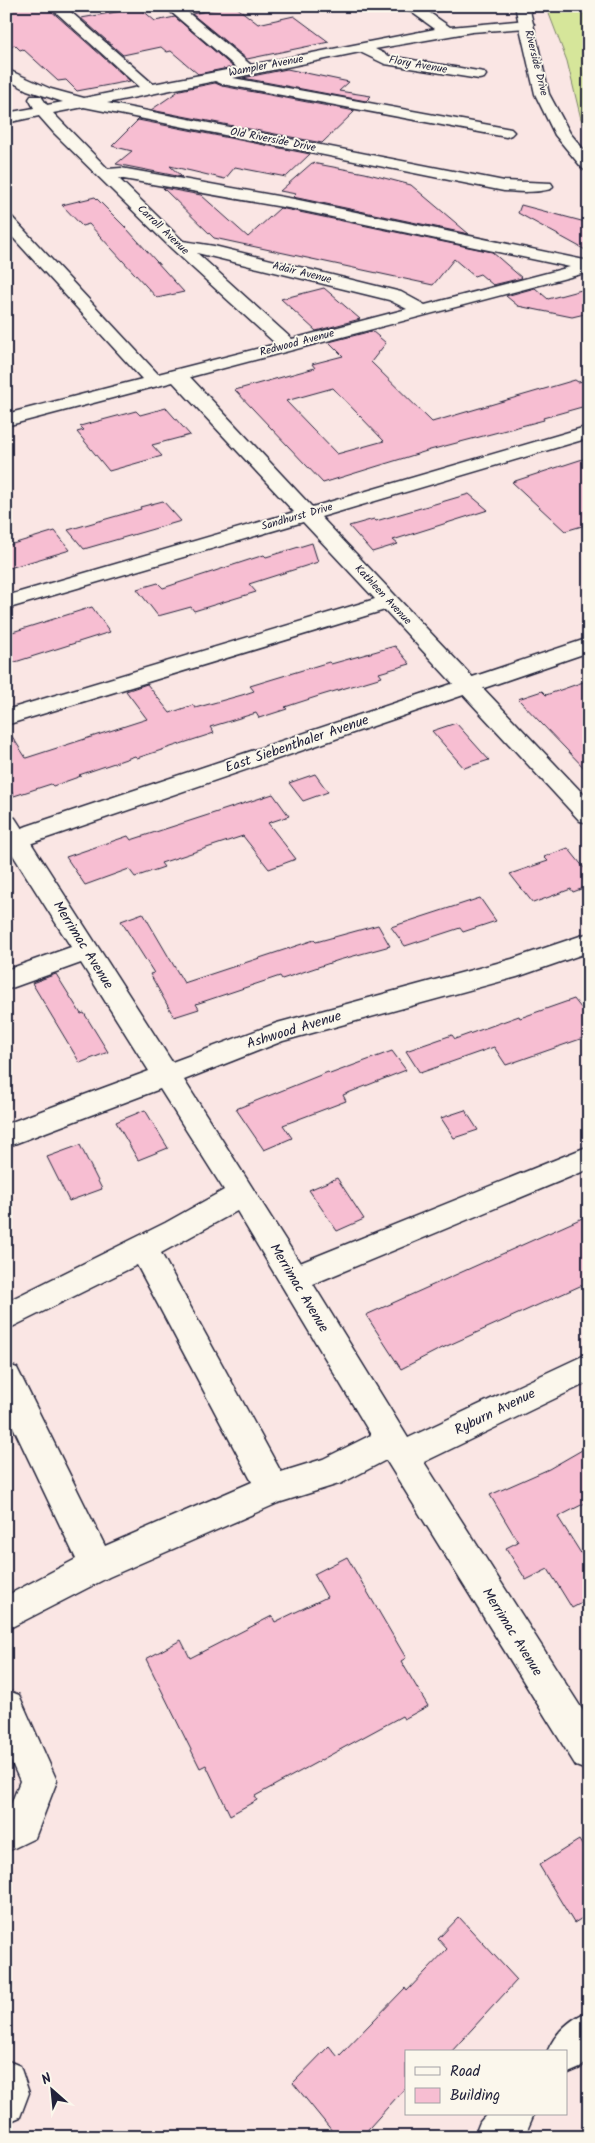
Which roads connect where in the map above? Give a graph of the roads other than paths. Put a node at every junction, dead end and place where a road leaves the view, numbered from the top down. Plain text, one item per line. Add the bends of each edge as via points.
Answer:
1 (56, 6) edge
2 (171, 6) edge
3 (410, 6) edge
4 (522, 6) edge
5 (527, 24) junction
6 (447, 31) junction
7 (360, 47) junction
8 (248, 70) junction
9 (6, 73) edge
10 (479, 75) dead end
11 (208, 78) junction
12 (23, 83) junction
13 (151, 90) junction
14 (83, 104) junction
15 (43, 111) junction
16 (6, 118) edge
17 (506, 132) dead end
18 (589, 166) edge
19 (105, 174) junction
20 (545, 186) dead end
21 (6, 220) edge
22 (178, 245) junction
23 (589, 266) edge
24 (422, 310) junction
25 (288, 345) junction
26 (177, 375) junction
27 (154, 381) junction
28 (10, 413) edge
29 (589, 432) edge
30 (309, 514) junction
31 (389, 602) junction
32 (6, 603) edge
33 (589, 645) edge
34 (468, 687) junction
35 (6, 718) edge
36 (589, 815) edge
37 (10, 836) edge
38 (589, 942) edge
39 (87, 951) junction
40 (6, 980) edge
41 (165, 1074) junction
42 (6, 1136) edge
43 (589, 1157) edge
44 (242, 1194) junction
45 (143, 1248) junction
46 (293, 1279) junction
47 (6, 1316) edge
48 (589, 1367) edge
49 (6, 1378) edge
50 (397, 1449) junction
51 (273, 1489) junction
52 (97, 1566) junction
53 (6, 1614) edge
54 (6, 1708) edge
55 (589, 1753) edge
56 (6, 1833) edge
57 (589, 2031) edge
58 (568, 2052) edge
59 (6, 2080) edge
60 (6, 2103) edge
61 (512, 2116) edge
62 (495, 2137) edge

1 - 13 street
2 - 8 street
3 - 6 street
4 - 5 street, Riverside Drive
5 - 6 street, Wampler Avenue
5 - 18 street, Riverside Drive via 542,94 563,135
6 - 7 street, Wampler Avenue
7 - 8 street, Wampler Avenue
7 - 10 street, Flory Avenue via 385,60
8 - 11 street, Wampler Avenue
9 - 12 street, Old Riverside Drive
11 - 13 street, Wampler Avenue
11 - 17 street
12 - 14 street, Old Riverside Drive
12 - 15 street, Carroll Avenue
13 - 14 street, Wampler Avenue
14 - 15 street, Wampler Avenue
14 - 20 street, Old Riverside Drive via 118,108 504,186
15 - 16 street, Wampler Avenue
15 - 19 street, Carroll Avenue
19 - 22 street, Carroll Avenue
19 - 23 street via 121,173 294,204
21 - 27 street
22 - 24 street, Adair Avenue via 394,296
22 - 25 street, Carroll Avenue
23 - 24 street, Redwood Avenue
24 - 25 street, Redwood Avenue
25 - 26 street, Redwood Avenue
26 - 27 street, Redwood Avenue
26 - 30 street, Kathleen Avenue
27 - 28 street, Redwood Avenue
29 - 30 street, Sandhurst Drive
30 - 31 street, Kathleen Avenue
30 - 32 street, Sandhurst Drive
31 - 34 street, Kathleen Avenue
31 - 35 street
33 - 34 street, East Siebenthaler Avenue
34 - 36 street, Kathleen Avenue
34 - 37 street, East Siebenthaler Avenue
37 - 39 street, Merrimac Avenue
38 - 41 street, Ashwood Avenue via 517,967 277,1033
39 - 40 street
39 - 41 street, Merrimac Avenue
41 - 42 street, Ashwood Avenue
41 - 44 street, Merrimac Avenue
43 - 46 street
44 - 45 street
44 - 46 street, Merrimac Avenue
45 - 47 street
45 - 51 street
46 - 50 street, Merrimac Avenue
48 - 50 street, Ryburn Avenue
49 - 52 street
50 - 51 street, Ryburn Avenue
50 - 55 street, Merrimac Avenue
51 - 52 street, Ryburn Avenue
52 - 53 street, Ryburn Avenue
54 - 56 street via 40,1781 22,1825
57 - 58 street
59 - 60 street via 9,2093
61 - 62 street

